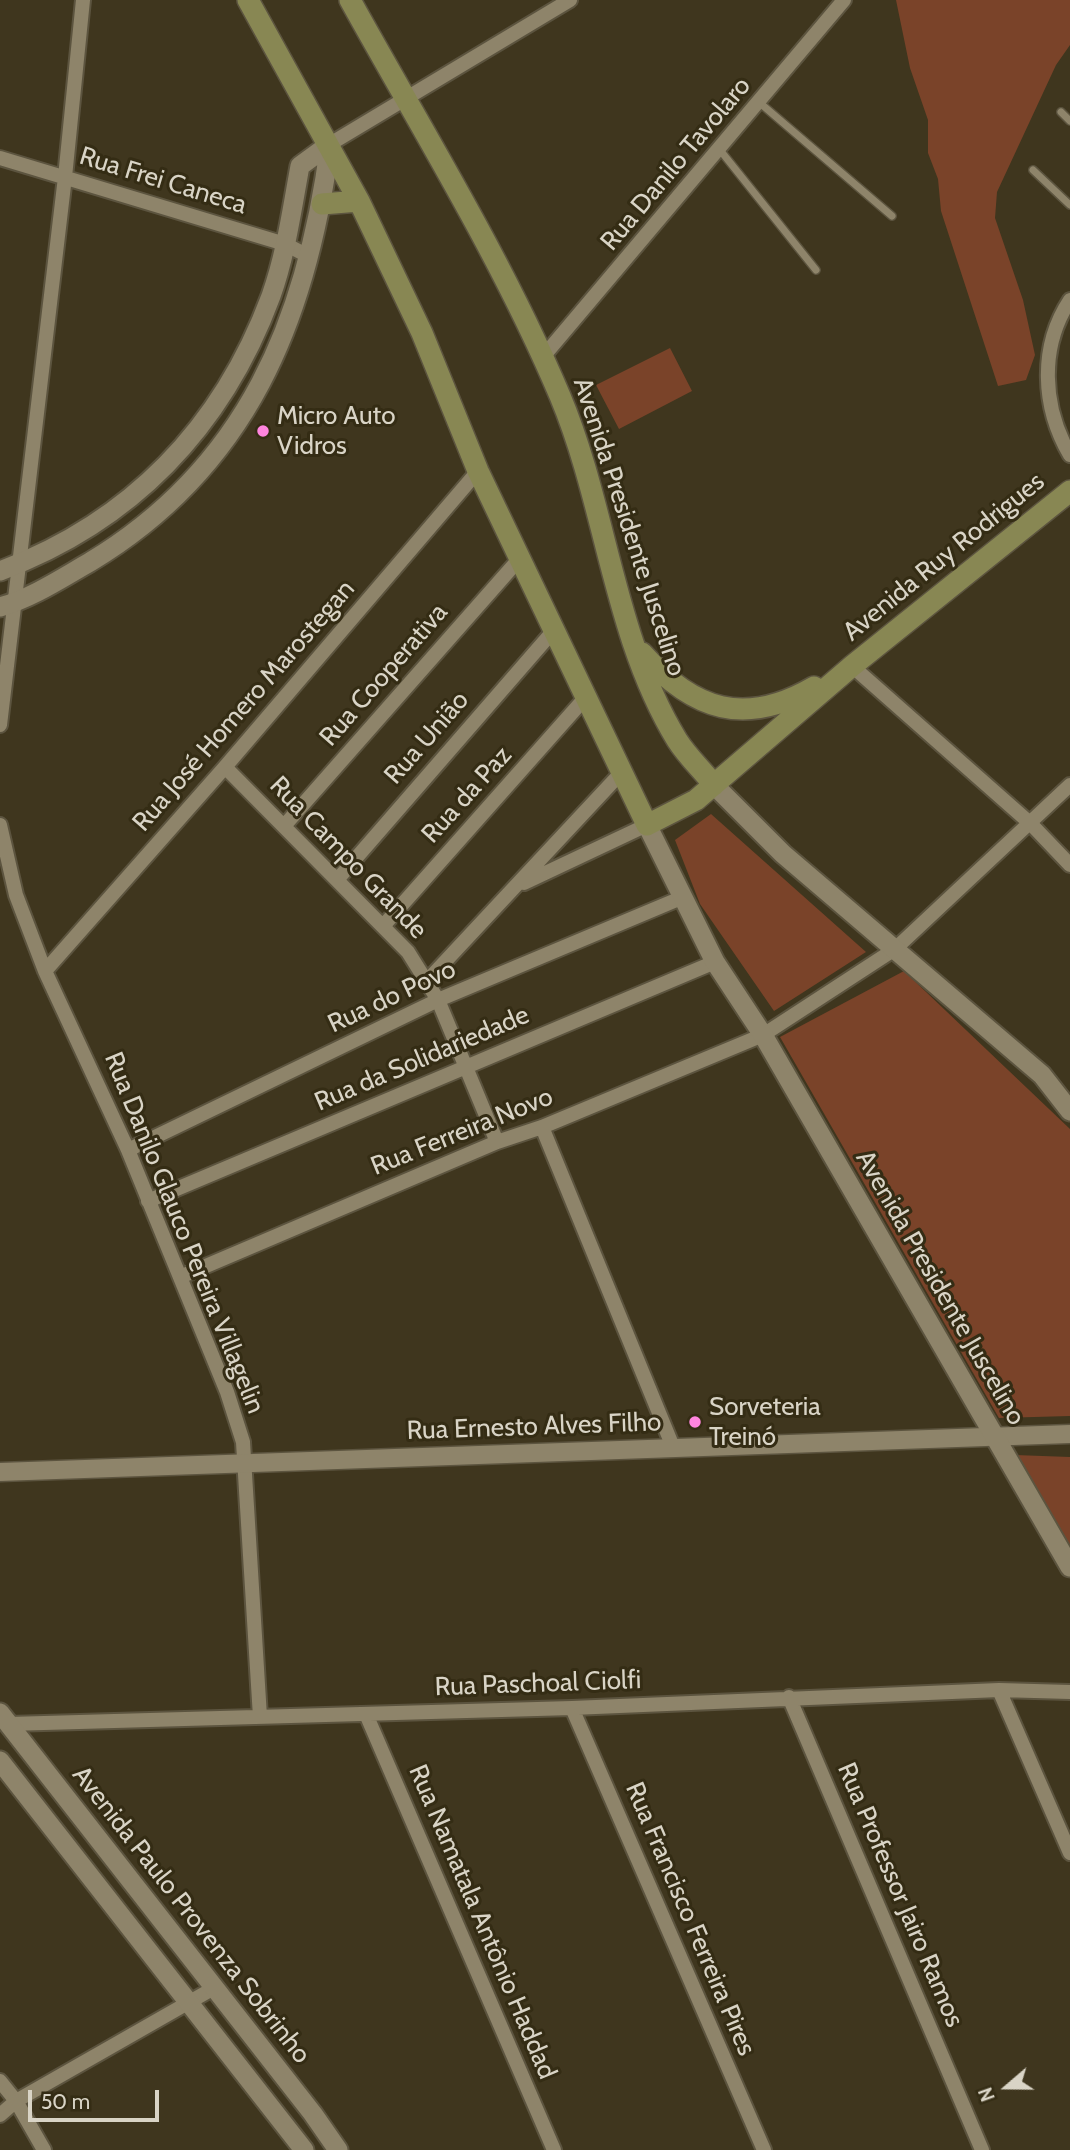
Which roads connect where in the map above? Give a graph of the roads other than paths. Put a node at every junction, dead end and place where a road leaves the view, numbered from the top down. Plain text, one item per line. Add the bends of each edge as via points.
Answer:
1 (83, 0) edge
2 (248, 0) edge
3 (349, 0) edge
4 (570, 0) edge
5 (844, 0) edge
6 (406, 101) junction
7 (760, 103) junction
8 (1061, 112) dead end
9 (1070, 121) edge
10 (330, 144) junction
11 (720, 149) junction
12 (0, 158) edge
13 (1033, 170) dead end
14 (65, 177) junction
15 (359, 201) junction
16 (322, 204) junction
17 (1070, 205) edge
18 (892, 216) dead end
19 (285, 244) junction
20 (310, 257) junction
21 (816, 270) dead end
22 (1070, 300) edge
23 (542, 358) junction
24 (1070, 455) edge
25 (478, 471) junction
26 (1070, 491) edge
27 (520, 557) junction
28 (20, 564) junction
29 (0, 571) edge
30 (6, 605) edge
31 (555, 629) junction
32 (631, 641) junction
33 (852, 666) junction
34 (586, 697) junction
35 (0, 726) edge
36 (225, 767) junction
37 (620, 774) junction
38 (714, 785) junction
39 (1070, 785) edge
40 (1031, 824) junction
41 (0, 825) edge
42 (647, 825) junction
43 (284, 826) junction
44 (1070, 865) edge
45 (337, 880) junction
46 (517, 887) junction
47 (681, 898) junction
48 (384, 925) junction
49 (895, 949) junction
50 (715, 962) junction
51 (45, 971) junction
52 (427, 981) junction
53 (438, 1000) junction
54 (763, 1035) junction
55 (465, 1066) junction
56 (1070, 1111) edge
57 (542, 1127) junction
58 (497, 1142) junction
59 (128, 1150) junction
60 (148, 1201) junction
61 (180, 1277) junction
62 (1070, 1434) edge
63 (994, 1437) junction
64 (673, 1447) junction
65 (247, 1465) junction
66 (0, 1472) edge
67 (1070, 1567) edge
68 (999, 1690) junction
69 (1070, 1692) edge
70 (789, 1698) junction
71 (572, 1708) junction
72 (366, 1714) junction
73 (260, 1717) junction
74 (4, 1718) edge
75 (0, 1761) edge
76 (1070, 1853) edge
77 (214, 1988) junction
78 (188, 2004) junction
79 (0, 2081) edge
80 (16, 2101) junction
81 (0, 2115) edge
82 (44, 2150) edge
83 (304, 2150) edge
84 (338, 2150) edge
85 (554, 2150) edge
86 (764, 2150) edge
87 (982, 2150) edge

1 - 14 street
2 - 10 main road, Avenida Presidente Juscelino
3 - 6 main road, Avenida Presidente Juscelino
4 - 6 street
5 - 7 street, Rua Danilo Tavolaro
6 - 10 street
6 - 23 main road, Avenida Presidente Juscelino
7 - 11 street, Rua Danilo Tavolaro
7 - 18 lane
8 - 9 lane
10 - 15 main road, Avenida Presidente Juscelino
10 - 16 main road
10 - 19 main road via 300,166
11 - 21 lane
11 - 23 street, Rua Danilo Tavolaro
12 - 14 street, Rua Frei Caneca
13 - 17 lane
14 - 19 street, Rua Frei Caneca
14 - 28 street
15 - 16 main road
15 - 25 main road, Avenida Presidente Juscelino via 422,333
16 - 20 main road
19 - 20 street, Rua Frei Caneca
19 - 28 main road via 271,296 244,356 214,408 173,460 120,508
20 - 30 main road via 280,347 226,439 190,484 138,531 69,575
22 - 24 street via 1050,344 1047,383 1054,422
23 - 32 main road, Avenida Presidente Juscelino via 581,455
25 - 27 main road, Avenida Presidente Juscelino
25 - 36 street, Rua José Homero Marostegan
26 - 33 main road, Avenida Ruy Rodrigues
27 - 31 main road, Avenida Presidente Juscelino
27 - 43 street, Rua Cooperativa
28 - 29 main road
28 - 30 street
30 - 35 street
31 - 34 main road, Avenida Presidente Juscelino
31 - 45 street, Rua União
32 - 33 main road, Avenida Ruy Rodrigues via 662,676 685,693 735,709 786,703
32 - 38 main road, Avenida Presidente Juscelino via 678,743
33 - 38 main road, Avenida Ruy Rodrigues
33 - 40 street
34 - 37 main road, Avenida Presidente Juscelino
34 - 48 street, Rua da Paz
36 - 43 street, Rua Campo Grande
36 - 51 street, Rua José Homero Marostegan
37 - 42 main road, Avenida Presidente Juscelino
37 - 46 street, Rua do Povo
38 - 42 main road, Avenida Ruy Rodrigues via 696,800
38 - 49 main road, Avenida Presidente Juscelino via 783,854
39 - 40 street
40 - 44 street
40 - 49 street
41 - 51 street, Rua Danilo Glauco Pereira Villagelin via 16,895
42 - 46 street
42 - 47 main road, Avenida Presidente Juscelino
43 - 45 street, Rua Campo Grande
45 - 48 street, Rua Campo Grande
46 - 52 street, Rua do Povo
47 - 50 main road, Avenida Presidente Juscelino
47 - 53 street, Rua do Povo
48 - 52 street, Rua Campo Grande
49 - 54 street
49 - 56 main road, Avenida Presidente Juscelino via 1042,1076
50 - 54 main road, Avenida Presidente Juscelino
50 - 55 street, Rua da Solidariedade
51 - 59 street, Rua Danilo Glauco Pereira Villagelin
52 - 53 street, Rua Campo Grande
53 - 55 street, Rua Campo Grande
53 - 59 street, Rua do Povo
54 - 57 street, Rua Ferreira Novo
54 - 63 main road, Avenida Presidente Juscelino
55 - 58 street, Rua Campo Grande
55 - 60 street, Rua da Solidariedade
57 - 58 street, Rua Ferreira Novo
57 - 64 street
58 - 61 street, Rua Ferreira Novo
59 - 60 street, Rua Danilo Glauco Pereira Villagelin
60 - 61 street, Rua Danilo Glauco Pereira Villagelin
61 - 65 street, Rua Danilo Glauco Pereira Villagelin via 226,1392
62 - 63 street, Rua Ernesto Alves Filho
63 - 64 street, Rua Ernesto Alves Filho
63 - 67 main road, Avenida Presidente Juscelino
64 - 65 street, Rua Ernesto Alves Filho
65 - 66 street, Rua Ernesto Alves Filho
65 - 73 street, Rua Danilo Glauco Pereira Villagelin
68 - 69 street, Rua Paschoal Ciolfi
68 - 70 street, Rua Paschoal Ciolfi
68 - 76 street
70 - 71 street, Rua Paschoal Ciolfi
70 - 87 street, Rua Professor Jairo Ramos
71 - 72 street, Rua Paschoal Ciolfi
71 - 86 street, Rua Francisco Ferreira Pires
72 - 73 street, Rua Paschoal Ciolfi
72 - 85 street, Rua Namatala Antônio Haddad
73 - 74 street, Rua Paschoal Ciolfi
74 - 77 main road, Avenida Paulo Provenza Sobrinho
75 - 78 main road, Avenida Paulo Provenza Sobrinho
77 - 78 street
77 - 84 main road, Avenida Paulo Provenza Sobrinho
78 - 80 street
78 - 83 main road, Avenida Paulo Provenza Sobrinho
79 - 80 street
80 - 81 street
80 - 82 street

